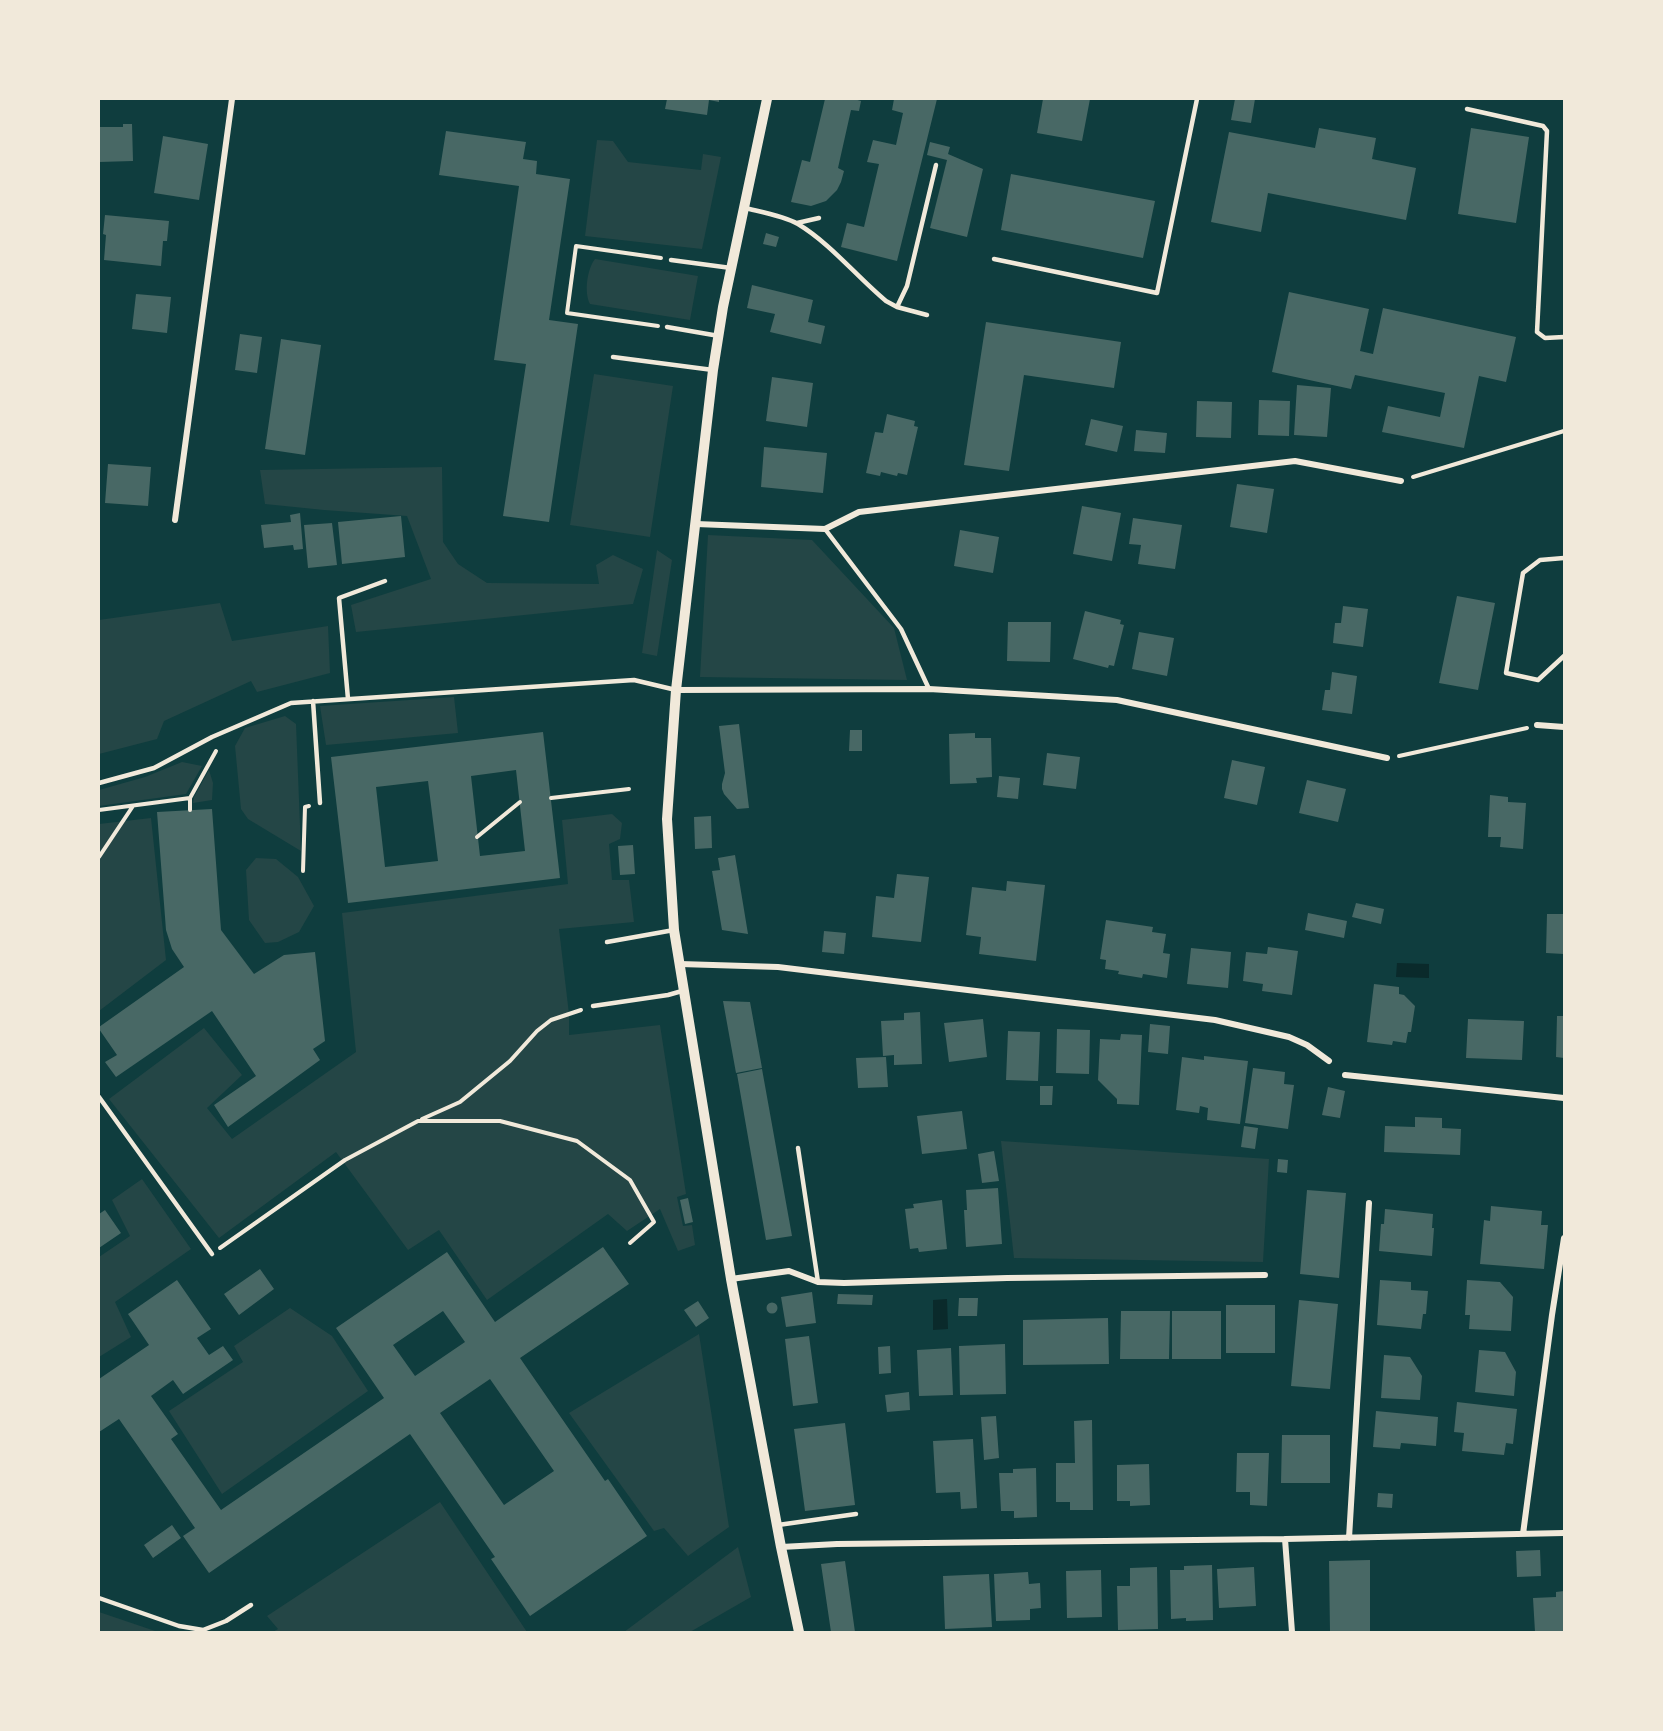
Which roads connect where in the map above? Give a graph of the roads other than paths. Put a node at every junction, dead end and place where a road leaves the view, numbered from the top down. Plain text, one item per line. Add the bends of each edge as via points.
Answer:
1 (232, 99) edge
2 (766, 99) edge
3 (1197, 99) edge
4 (1467, 109) dead end
5 (936, 165) dead end
6 (743, 208) junction
7 (819, 218) dead end
8 (797, 223) junction
9 (994, 259) dead end
10 (671, 260) road end
11 (731, 268) junction
12 (897, 307) junction
13 (927, 315) dead end
14 (667, 327) road end
15 (719, 336) junction
16 (1564, 337) edge
17 (614, 357) dead end
18 (713, 370) junction
19 (1401, 481) road end
20 (176, 520) dead end
21 (696, 524) junction
22 (825, 529) junction
23 (1564, 558) edge
24 (385, 580) dead end
25 (1564, 656) edge
26 (929, 689) junction
27 (676, 690) junction
28 (348, 699) junction
29 (313, 701) junction
30 (1537, 725) road end
31 (1564, 727) edge
32 (1387, 758) road end
33 (99, 783) edge
34 (320, 803) road end
35 (674, 930) junction
36 (607, 942) dead end
37 (680, 964) junction
38 (685, 991) junction
39 (593, 1006) road end
40 (1329, 1061) dead end
41 (1344, 1075) dead end
42 (99, 1097) edge
43 (1564, 1098) edge
44 (798, 1149) dead end
45 (1370, 1203) dead end
46 (1564, 1238) edge
47 (212, 1254) road end
48 (1265, 1275) dead end
49 (731, 1279) junction
50 (818, 1282) junction
51 (856, 1514) dead end
52 (778, 1525) junction
53 (1564, 1533) edge
54 (1523, 1534) junction
55 (1349, 1538) junction
56 (1285, 1539) junction
57 (781, 1546) junction
58 (99, 1598) edge
59 (251, 1605) dead end
60 (799, 1632) edge
61 (1292, 1632) edge

1 - 20 street
2 - 6 street
3 - 9 lane via 1157,293
4 - 16 lane via 1543,126 1547,131 1537,332 1545,338
5 - 12 lane via 907,286
6 - 8 lane
6 - 11 street
7 - 8 lane
8 - 12 lane
10 - 11 lane
11 - 15 street
12 - 13 lane
14 - 15 lane
15 - 18 street
17 - 18 lane
18 - 21 street
19 - 22 street via 1295,461 859,512
21 - 22 street
21 - 27 street
22 - 26 lane via 901,629
23 - 25 lane via 1540,560 1523,573 1506,673 1538,680
24 - 28 lane via 339,598
26 - 27 street
26 - 32 street via 1117,700
27 - 28 lane via 634,680
27 - 35 street via 667,810
28 - 29 lane
29 - 33 lane via 291,703 153,768
29 - 34 lane
30 - 31 street
35 - 36 lane
35 - 37 street
37 - 38 street
37 - 40 street via 778,967 1215,1020 1289,1037
38 - 39 lane
38 - 49 street
41 - 43 street
42 - 47 lane
44 - 50 lane
45 - 55 street
46 - 54 street
48 - 50 street
49 - 50 street via 789,1271
49 - 52 street
51 - 52 lane
52 - 57 street
53 - 54 street
54 - 55 street
55 - 56 street
56 - 57 street
56 - 61 street
57 - 60 street
58 - 59 lane via 179,1626 203,1630

